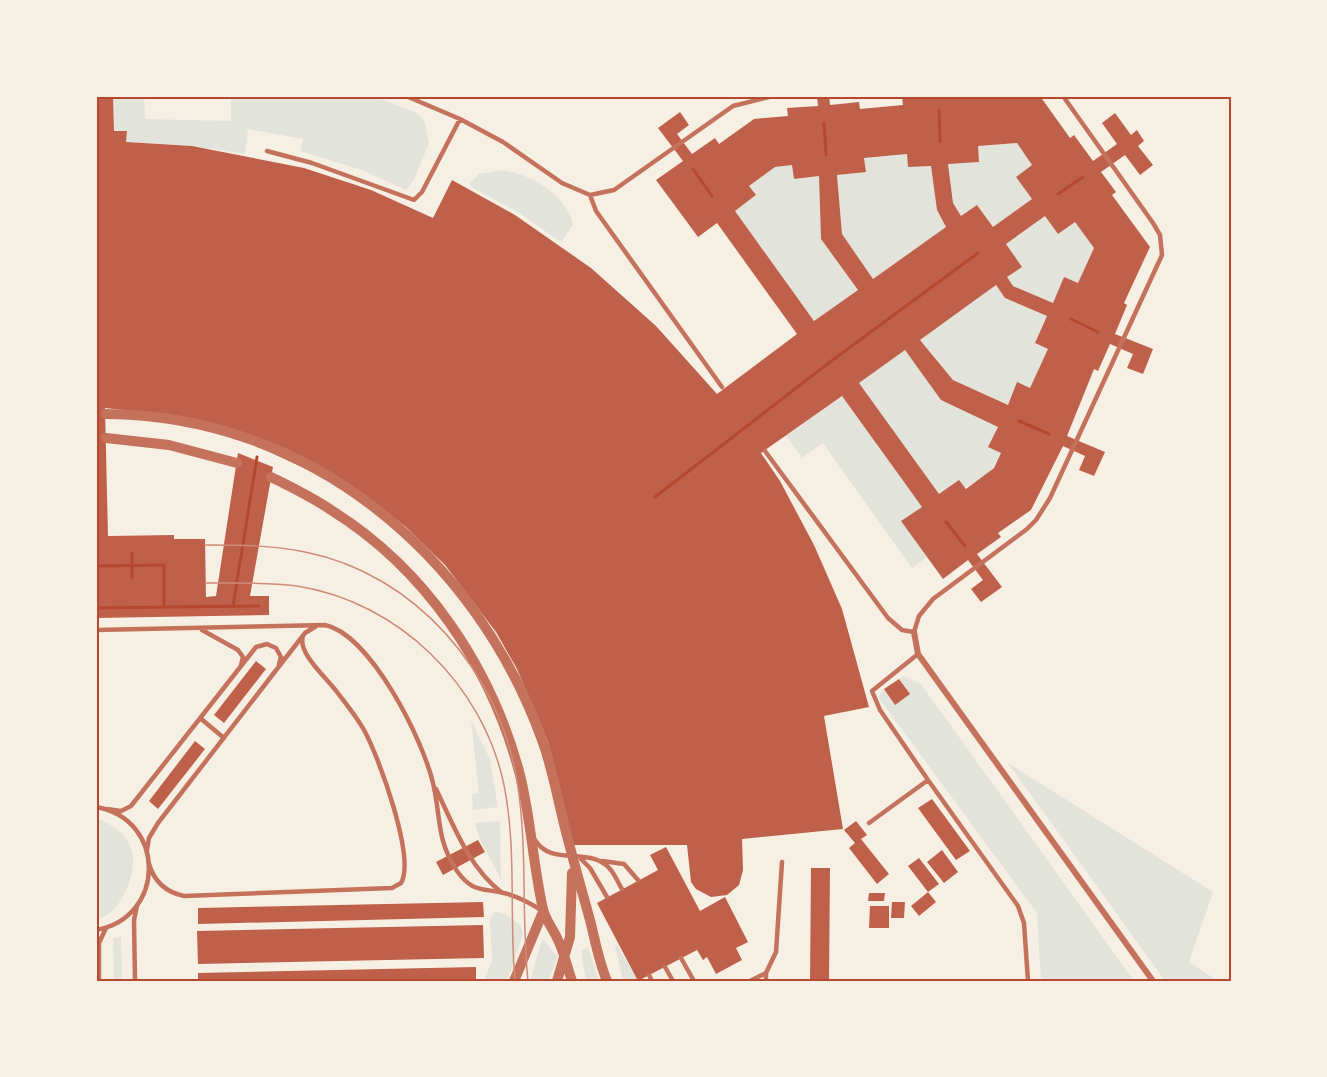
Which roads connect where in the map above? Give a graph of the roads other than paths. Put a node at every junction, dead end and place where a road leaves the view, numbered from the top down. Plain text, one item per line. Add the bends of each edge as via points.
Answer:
1 (406, 96) edge
2 (772, 96) edge
3 (1062, 96) edge
4 (460, 119) junction
5 (267, 151) dead end
6 (590, 195) junction
7 (722, 387) dead end
8 (106, 414) dead end
9 (106, 438) dead end
10 (765, 451) dead end
11 (237, 463) dead end
12 (271, 477) dead end
13 (320, 625) junction
14 (197, 628) junction
15 (96, 630) edge
16 (914, 632) junction
17 (303, 636) junction
18 (918, 654) junction
19 (240, 667) junction
20 (277, 669) junction
21 (200, 718) junction
22 (224, 738) junction
23 (928, 780) junction
24 (434, 784) junction
25 (96, 807) edge
26 (107, 809) junction
27 (869, 823) dead end
28 (532, 832) junction
29 (147, 850) junction
30 (573, 855) junction
31 (596, 860) junction
32 (782, 862) dead end
33 (149, 864) junction
34 (638, 880) dead end
35 (622, 889) dead end
36 (503, 893) junction
37 (607, 897) dead end
38 (139, 902) junction
39 (543, 912) junction
40 (109, 926) junction
41 (96, 930) edge
42 (681, 958) dead end
43 (665, 967) dead end
44 (766, 974) junction
45 (649, 975) dead end
46 (99, 981) edge
47 (135, 981) edge
48 (514, 981) edge
49 (557, 981) edge
50 (572, 981) edge
51 (607, 981) edge
52 (652, 981) edge
53 (673, 981) edge
54 (694, 981) edge
55 (750, 981) edge
56 (766, 981) edge
57 (1028, 981) edge
58 (1153, 981) edge

1 - 4 lane
2 - 6 lane via 733,106 614,190
3 - 16 lane via 1153,223 1160,235 1162,255 1044,510 1027,529 933,599
4 - 5 lane via 423,192 414,200
4 - 6 lane via 503,142 562,183
6 - 7 lane via 596,211
8 - 30 street via 160,417 241,437 327,475 403,529 471,604 513,672 543,742
9 - 11 street via 169,445
10 - 16 lane via 888,618 902,630
12 - 28 street via 332,510 360,531 418,584 439,610 492,692 508,735
13 - 14 lane
13 - 17 lane
13 - 24 lane via 346,634 379,673 406,716
14 - 15 lane
14 - 19 lane via 238,650 243,657
16 - 18 street
17 - 20 lane
17 - 33 lane via 303,653 326,676 364,730 378,762 397,818 403,879 393,888 184,896 169,892 158,883
18 - 23 lane via 872,691 880,710
18 - 58 street
19 - 20 lane via 256,647 267,644 279,652
19 - 21 lane
20 - 22 lane
21 - 22 lane
21 - 26 lane via 131,806 121,811
22 - 29 lane via 151,833
23 - 27 lane
23 - 57 lane via 1018,906 1024,923
24 - 36 lane via 471,860
24 - 36 lane via 440,837 456,870 475,889
25 - 26 lane
26 - 29 lane via 135,828
28 - 30 lane via 536,842 547,851
28 - 39 street
29 - 33 lane
30 - 31 lane
30 - 37 lane via 586,863
30 - 49 street via 570,937
30 - 51 street
31 - 34 lane via 624,864
31 - 35 lane via 608,866
32 - 44 lane via 776,952
33 - 38 lane via 148,880
36 - 39 lane
38 - 40 lane
38 - 47 lane via 134,920
39 - 48 street
39 - 50 street via 560,944
40 - 41 lane
40 - 46 lane via 100,939
42 - 54 lane
43 - 53 lane
44 - 55 lane
44 - 56 lane
45 - 52 lane

